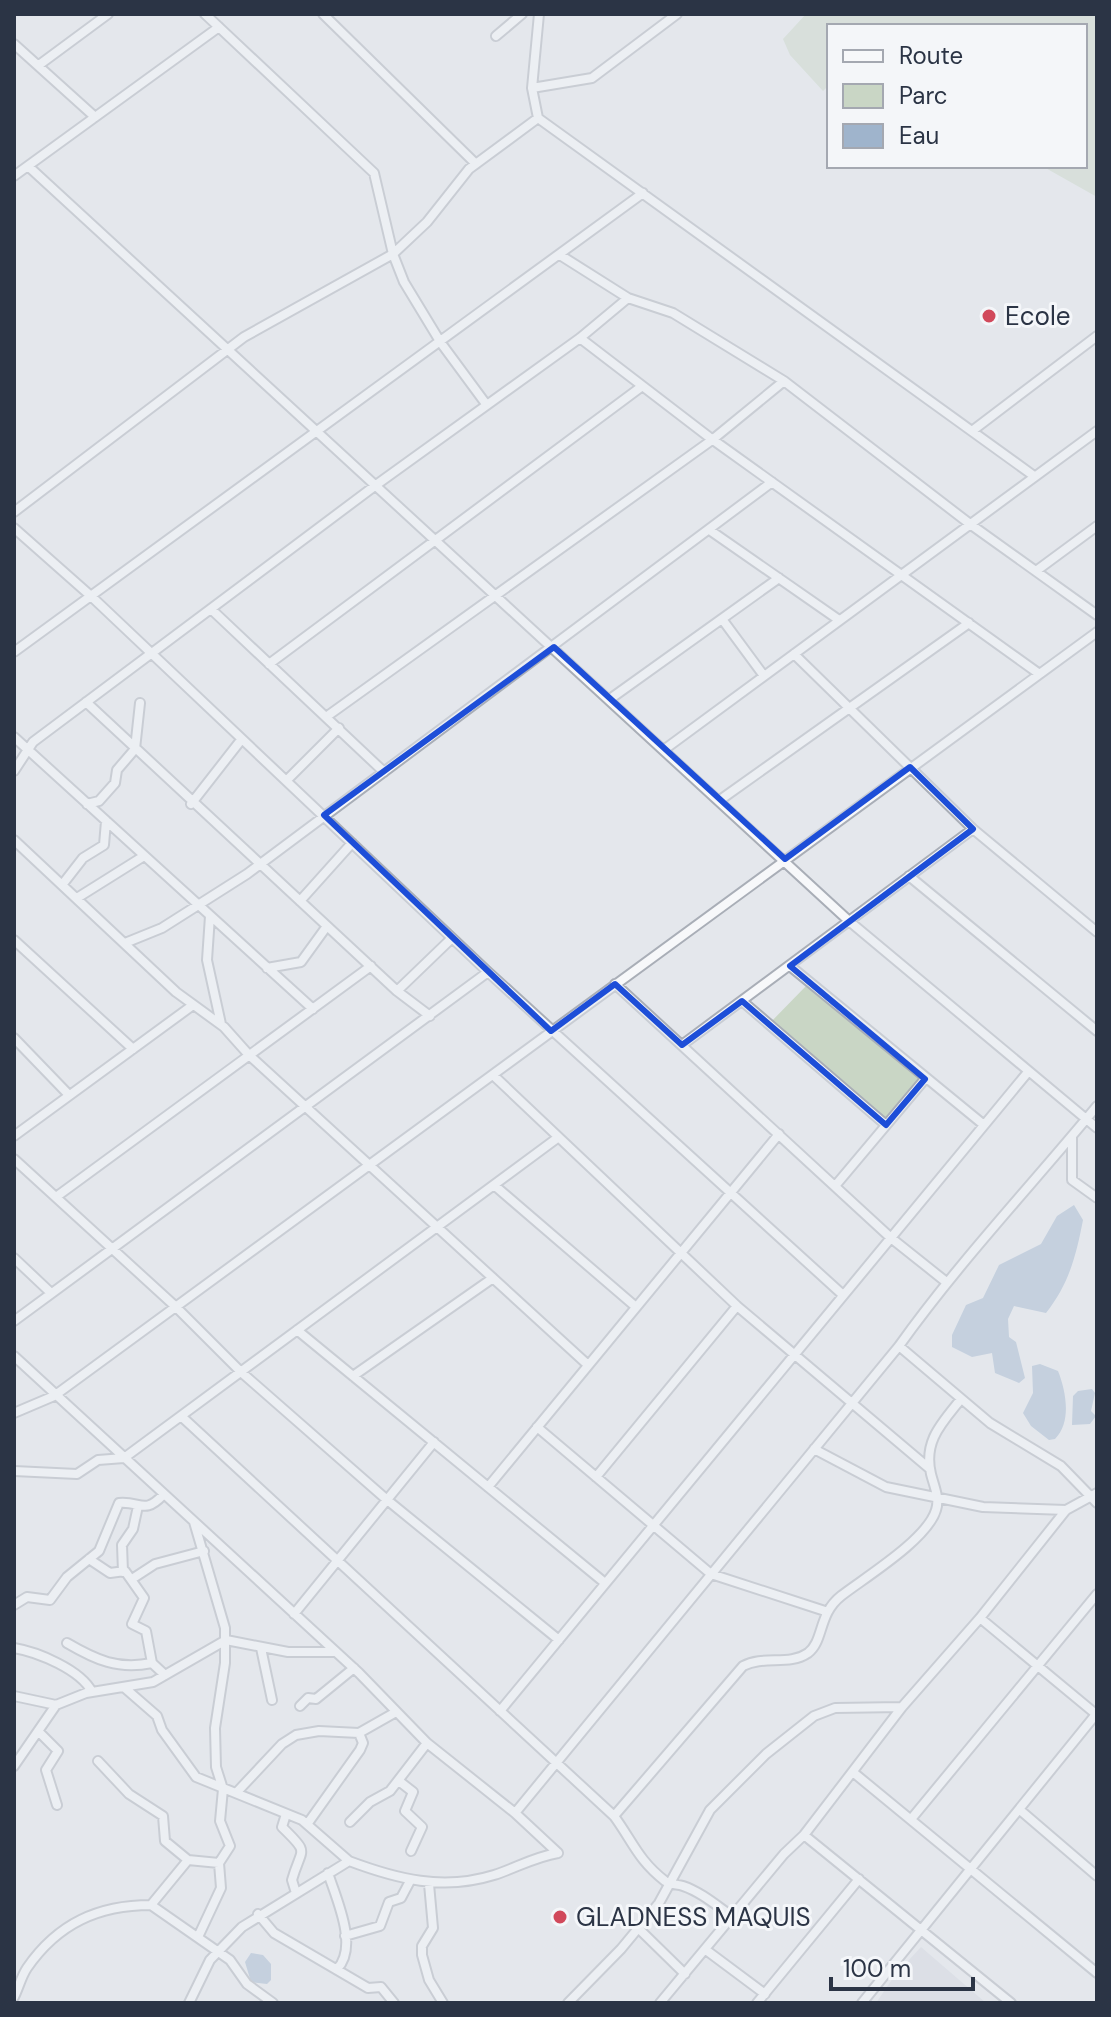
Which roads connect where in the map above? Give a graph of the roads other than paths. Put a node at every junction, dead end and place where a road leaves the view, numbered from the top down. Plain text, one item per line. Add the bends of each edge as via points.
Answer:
1 (108, 14) edge
2 (205, 14) edge
3 (323, 14) edge
4 (522, 14) edge
5 (539, 14) edge
6 (677, 14) edge
7 (219, 27) junction
8 (496, 36) dead end
9 (14, 44) edge
10 (39, 65) junction
11 (532, 88) junction
12 (95, 117) junction
13 (538, 118) junction
14 (476, 164) junction
15 (28, 166) junction
16 (14, 176) edge
17 (643, 193) junction
18 (393, 254) junction
19 (560, 255) junction
20 (628, 298) junction
21 (1097, 336) edge
22 (580, 338) junction
23 (441, 343) junction
24 (228, 349) junction
25 (784, 381) junction
26 (641, 387) junction
27 (486, 404) junction
28 (972, 431) junction
29 (1097, 431) edge
30 (318, 432) junction
31 (712, 440) junction
32 (1034, 476) junction
33 (772, 482) junction
34 (376, 485) junction
35 (14, 512) edge
36 (970, 524) junction
37 (1097, 526) edge
38 (14, 528) edge
39 (711, 531) junction
40 (437, 541) junction
41 (1036, 571) junction
42 (901, 575) junction
43 (779, 578) junction
44 (496, 595) junction
45 (92, 597) junction
46 (211, 609) junction
47 (1097, 615) edge
48 (722, 619) junction
49 (839, 620) junction
50 (969, 623) junction
51 (1097, 632) edge
52 (554, 647) junction
53 (14, 652) edge
54 (150, 653) junction
55 (794, 654) junction
56 (269, 664) junction
57 (1038, 673) junction
58 (764, 676) junction
59 (610, 699) junction
60 (86, 702) junction
61 (140, 703) dead end
62 (849, 708) junction
63 (326, 717) junction
64 (339, 728) junction
65 (14, 737) edge
66 (241, 740) junction
67 (26, 749) junction
68 (135, 749) junction
69 (665, 749) junction
70 (910, 767) junction
71 (14, 771) edge
72 (384, 772) junction
73 (287, 780) junction
74 (720, 800) junction
75 (87, 804) junction
76 (191, 804) junction
77 (324, 815) junction
78 (106, 821) junction
79 (973, 829) junction
80 (14, 840) edge
81 (352, 843) junction
82 (144, 856) junction
83 (785, 859) junction
84 (258, 865) junction
85 (909, 876) junction
86 (62, 885) junction
87 (77, 898) junction
88 (300, 901) junction
89 (199, 905) junction
90 (210, 916) junction
91 (849, 921) junction
92 (327, 926) junction
93 (1097, 932) edge
94 (452, 938) junction
95 (14, 940) edge
96 (125, 943) junction
97 (371, 966) junction
98 (790, 966) junction
99 (267, 968) junction
100 (488, 972) junction
101 (615, 984) junction
102 (397, 991) junction
103 (742, 1001) junction
104 (193, 1005) junction
105 (313, 1009) junction
106 (430, 1016) junction
107 (221, 1025) junction
108 (551, 1031) junction
109 (1097, 1031) edge
110 (14, 1038) edge
111 (682, 1045) junction
112 (133, 1049) junction
113 (249, 1055) junction
114 (1028, 1072) junction
115 (493, 1075) junction
116 (925, 1079) junction
117 (69, 1095) junction
118 (305, 1106) junction
119 (1097, 1106) edge
120 (1086, 1119) junction
121 (886, 1125) junction
122 (984, 1125) junction
123 (1097, 1128) edge
124 (779, 1134) junction
125 (14, 1136) edge
126 (1072, 1137) junction
127 (556, 1139) junction
128 (14, 1159) edge
129 (369, 1164) junction
130 (494, 1185) junction
131 (835, 1186) junction
132 (728, 1193) junction
133 (56, 1197) junction
134 (1097, 1198) edge
135 (437, 1227) junction
136 (891, 1238) junction
137 (111, 1247) junction
138 (680, 1253) junction
139 (14, 1258) edge
140 (493, 1278) junction
141 (945, 1281) junction
142 (50, 1292) junction
143 (843, 1295) junction
144 (737, 1306) junction
145 (176, 1307) junction
146 (636, 1307) junction
147 (14, 1321) edge
148 (297, 1330) junction
149 (899, 1346) junction
150 (793, 1354) junction
151 (14, 1356) edge
152 (588, 1365) junction
153 (241, 1372) junction
154 (353, 1376) junction
155 (54, 1396) junction
156 (961, 1399) junction
157 (852, 1403) junction
158 (14, 1413) edge
159 (181, 1416) junction
160 (537, 1427) junction
161 (434, 1442) junction
162 (814, 1449) junction
163 (124, 1458) junction
164 (930, 1469) junction
165 (14, 1471) edge
166 (596, 1477) junction
167 (488, 1487) junction
168 (163, 1495) junction
169 (938, 1498) junction
170 (1095, 1498) edge
171 (386, 1499) junction
172 (138, 1506) junction
173 (1066, 1510) junction
174 (194, 1522) junction
175 (653, 1525) junction
176 (204, 1551) junction
177 (338, 1558) junction
178 (89, 1559) junction
179 (123, 1572) junction
180 (711, 1574) junction
181 (132, 1579) junction
182 (605, 1583) junction
183 (1097, 1594) edge
184 (14, 1605) edge
185 (825, 1611) junction
186 (294, 1614) junction
187 (980, 1618) junction
188 (226, 1640) junction
189 (559, 1640) junction
190 (67, 1643) dead end
191 (14, 1648) edge
192 (261, 1648) junction
193 (335, 1652) junction
194 (152, 1663) junction
195 (1038, 1666) junction
196 (354, 1668) junction
197 (165, 1675) junction
198 (126, 1689) junction
199 (92, 1692) junction
200 (14, 1696) edge
201 (272, 1700) dead end
202 (56, 1705) junction
203 (300, 1706) dead end
204 (902, 1707) junction
205 (500, 1711) junction
206 (396, 1712) junction
207 (1097, 1714) edge
208 (38, 1731) junction
209 (359, 1733) junction
210 (427, 1743) junction
211 (98, 1761) dead end
212 (556, 1762) junction
213 (14, 1766) edge
214 (854, 1773) junction
215 (399, 1781) junction
216 (223, 1789) junction
217 (237, 1792) junction
218 (57, 1805) dead end
219 (1020, 1810) junction
220 (515, 1813) junction
221 (286, 1814) junction
222 (614, 1816) junction
223 (912, 1818) junction
224 (350, 1822) dead end
225 (308, 1823) junction
226 (804, 1835) junction
227 (411, 1851) dead end
228 (188, 1860) junction
229 (349, 1861) junction
230 (219, 1863) junction
231 (972, 1869) junction
232 (328, 1873) junction
233 (1097, 1876) edge
234 (859, 1879) junction
235 (410, 1881) junction
236 (668, 1883) junction
237 (429, 1884) junction
238 (296, 1893) junction
239 (151, 1905) junction
240 (258, 1914) junction
241 (733, 1917) junction
242 (637, 1927) junction
243 (921, 1929) junction
244 (345, 1936) junction
245 (198, 1937) junction
246 (706, 1950) junction
247 (218, 1951) junction
248 (337, 1969) junction
249 (1097, 1973) edge
250 (685, 1974) junction
251 (765, 1994) junction
252 (14, 1997) edge
253 (189, 2003) edge
254 (273, 2003) edge
255 (394, 2003) edge
256 (443, 2003) edge
257 (568, 2003) edge
258 (660, 2003) edge
259 (757, 2003) edge
260 (862, 2003) edge
261 (1011, 2003) edge

1 - 10 street
2 - 7 street
3 - 14 street
4 - 8 street
5 - 11 street
6 - 11 street via 592,78
7 - 12 street
7 - 18 street via 374,173
9 - 10 street
10 - 12 street
11 - 13 street
12 - 15 street
13 - 14 street
13 - 17 street
14 - 18 street
15 - 16 street
15 - 24 street
17 - 19 street
17 - 28 street
18 - 23 street
18 - 24 street
19 - 20 street
19 - 23 street
20 - 22 street
20 - 25 street via 660,306
21 - 28 street
22 - 26 street
22 - 27 street
23 - 27 street
23 - 30 street
24 - 30 street
24 - 35 street
25 - 31 street
25 - 36 street
26 - 31 street
26 - 40 street
27 - 34 street
28 - 32 street
29 - 32 street
30 - 34 street
30 - 45 street
31 - 33 street
31 - 44 street
32 - 36 street
33 - 39 street
33 - 42 street
34 - 40 street
34 - 46 street
36 - 41 street
36 - 42 street
37 - 41 street
38 - 45 street
39 - 43 street
39 - 52 street
40 - 44 street
40 - 56 street
41 - 47 street
42 - 49 street
42 - 50 street
43 - 48 street
43 - 49 street
44 - 52 street
44 - 63 street
45 - 53 street
45 - 54 street
46 - 54 street
46 - 56 street
48 - 58 street
48 - 59 street
49 - 55 street
50 - 57 street
50 - 62 street
51 - 57 street
52 - 59 street
52 - 72 street
54 - 60 street
54 - 66 street
55 - 58 street
55 - 62 street
56 - 63 street
57 - 70 street
58 - 69 street
59 - 69 street
60 - 67 street
60 - 68 street
61 - 68 street
62 - 70 street
62 - 74 street
63 - 64 street
64 - 72 street
64 - 73 street
65 - 67 street
66 - 73 street
66 - 76 street
67 - 71 street
67 - 75 street
68 - 75 street via 117,770 115,783 99,801
68 - 76 street
69 - 74 street
70 - 79 street
70 - 83 street
72 - 77 street
73 - 77 street
74 - 83 street
75 - 78 street
76 - 84 street
77 - 81 street
77 - 84 street
78 - 82 street
78 - 86 street via 104,845 83,858
79 - 85 street
79 - 93 street
80 - 86 street
81 - 88 street
81 - 94 street
82 - 87 street
82 - 89 street
83 - 91 street
83 - 101 street
84 - 88 street
84 - 89 street
85 - 91 street
85 - 109 street
86 - 87 street
87 - 96 street
88 - 92 street
89 - 90 street
89 - 96 street
90 - 99 street
90 - 107 street via 207,960
91 - 98 street
91 - 114 street
92 - 97 street
92 - 99 street via 301,962
94 - 100 street
94 - 102 street
95 - 112 street
96 - 104 street
97 - 102 street
97 - 105 street
98 - 103 street
98 - 116 street
99 - 105 street
100 - 106 street
100 - 108 street
101 - 108 street
101 - 111 street
102 - 106 street
103 - 111 street
103 - 121 street
104 - 107 street
104 - 112 street
105 - 113 street
106 - 118 street
107 - 113 street
108 - 115 street
108 - 132 street
110 - 117 street
111 - 124 street
112 - 117 street
113 - 118 street
113 - 133 street
114 - 120 street
114 - 122 street
115 - 127 street
115 - 129 street
116 - 121 street
116 - 122 street
117 - 125 street
118 - 129 street
118 - 137 street
119 - 120 street
120 - 123 street
120 - 126 street
121 - 131 street
122 - 136 street
124 - 131 street
124 - 132 street
126 - 134 street via 1072,1180
126 - 141 street
127 - 130 street
127 - 138 street
128 - 133 street
129 - 135 street
129 - 145 street
130 - 135 street
130 - 146 street
131 - 136 street
132 - 138 street
132 - 143 street
133 - 137 street
135 - 140 street
135 - 148 street
136 - 141 street
136 - 143 street
137 - 142 street
137 - 145 street
138 - 144 street
138 - 146 street
139 - 142 street
140 - 152 street
140 - 154 street
141 - 149 street
142 - 147 street
143 - 150 street
144 - 150 street
144 - 166 street
145 - 153 street
145 - 155 street
146 - 152 street
148 - 153 street
148 - 154 street
149 - 156 street
149 - 157 street
150 - 157 street
150 - 175 street
151 - 155 street
152 - 160 street
153 - 159 street
153 - 171 street
154 - 161 street
155 - 158 street
155 - 163 street
156 - 164 street via 933,1433
156 - 170 street via 1011,1438 1061,1466
157 - 162 street
157 - 164 street
159 - 163 street
159 - 177 street
160 - 166 street
160 - 167 street
161 - 167 street
161 - 171 street
162 - 169 street via 886,1487
162 - 180 street
163 - 165 street via 98,1460 77,1474
163 - 168 street
164 - 169 street
166 - 175 street
167 - 182 street
168 - 172 street via 153,1505
168 - 174 street
169 - 173 street via 983,1507
169 - 185 street via 932,1519 870,1579
170 - 173 street
171 - 177 street
171 - 189 street
172 - 178 street via 119,1503 105,1541
172 - 179 street via 133,1529 122,1545
173 - 187 street
174 - 176 street
174 - 186 street
175 - 180 street
175 - 182 street
176 - 181 street via 155,1564
176 - 188 street
177 - 186 street
177 - 205 street
178 - 179 street via 110,1573
178 - 184 street via 50,1600 27,1597
179 - 181 street
180 - 185 street
180 - 212 street
181 - 194 street via 144,1598 132,1624 146,1631
182 - 189 street
183 - 195 street
185 - 222 street via 814,1647 788,1660 755,1660 743,1666
186 - 193 street
187 - 195 street
187 - 204 street
188 - 192 street
188 - 197 street
188 - 216 street via 215,1728 216,1767
189 - 205 street
190 - 194 street via 108,1664
191 - 199 street via 79,1676
192 - 193 street
192 - 201 street
193 - 196 street
194 - 197 street
195 - 207 street
195 - 223 street
196 - 203 street
196 - 206 street
197 - 198 street
198 - 199 street
198 - 216 street via 157,1716 193,1774
199 - 202 street
200 - 202 street
202 - 208 street
204 - 214 street
204 - 236 street via 835,1708 814,1716 710,1810
205 - 212 street
206 - 209 street
206 - 210 street
207 - 219 street
208 - 213 street
208 - 218 street via 58,1751 46,1770
209 - 217 street via 296,1735
209 - 225 street via 360,1750
210 - 215 street
210 - 220 street
211 - 228 street via 123,1788 163,1816 165,1841
212 - 220 street
212 - 222 street
214 - 223 street
214 - 226 street
215 - 224 street
215 - 227 street via 413,1792 405,1811 422,1827
216 - 217 street
216 - 230 street via 220,1821 230,1846
217 - 221 street
219 - 231 street
219 - 233 street
220 - 237 street via 558,1853 493,1876
221 - 225 street
221 - 238 street via 282,1827 299,1844 302,1857 291,1884
222 - 236 street via 633,1850
223 - 231 street
225 - 229 street
226 - 234 street
226 - 241 street
228 - 230 street
228 - 239 street
229 - 232 street
229 - 235 street
230 - 245 street via 221,1888
231 - 243 street
231 - 249 street
232 - 238 street
232 - 244 street
234 - 243 street
234 - 251 street
235 - 237 street
235 - 244 street via 401,1898 389,1902 380,1926
236 - 241 street via 706,1898
236 - 242 street via 659,1903
237 - 256 street via 433,1928 422,1955
238 - 240 street
239 - 245 street
239 - 252 street via 109,1907 84,1917 41,1950
240 - 247 street
240 - 248 street via 274,1933
241 - 246 street
242 - 250 street
242 - 257 street
243 - 260 street
243 - 261 street
244 - 248 street via 345,1959
245 - 247 street
246 - 250 street
246 - 251 street
247 - 253 street
247 - 254 street via 247,1984
248 - 255 street via 368,1988 381,1987
250 - 258 street
251 - 259 street

